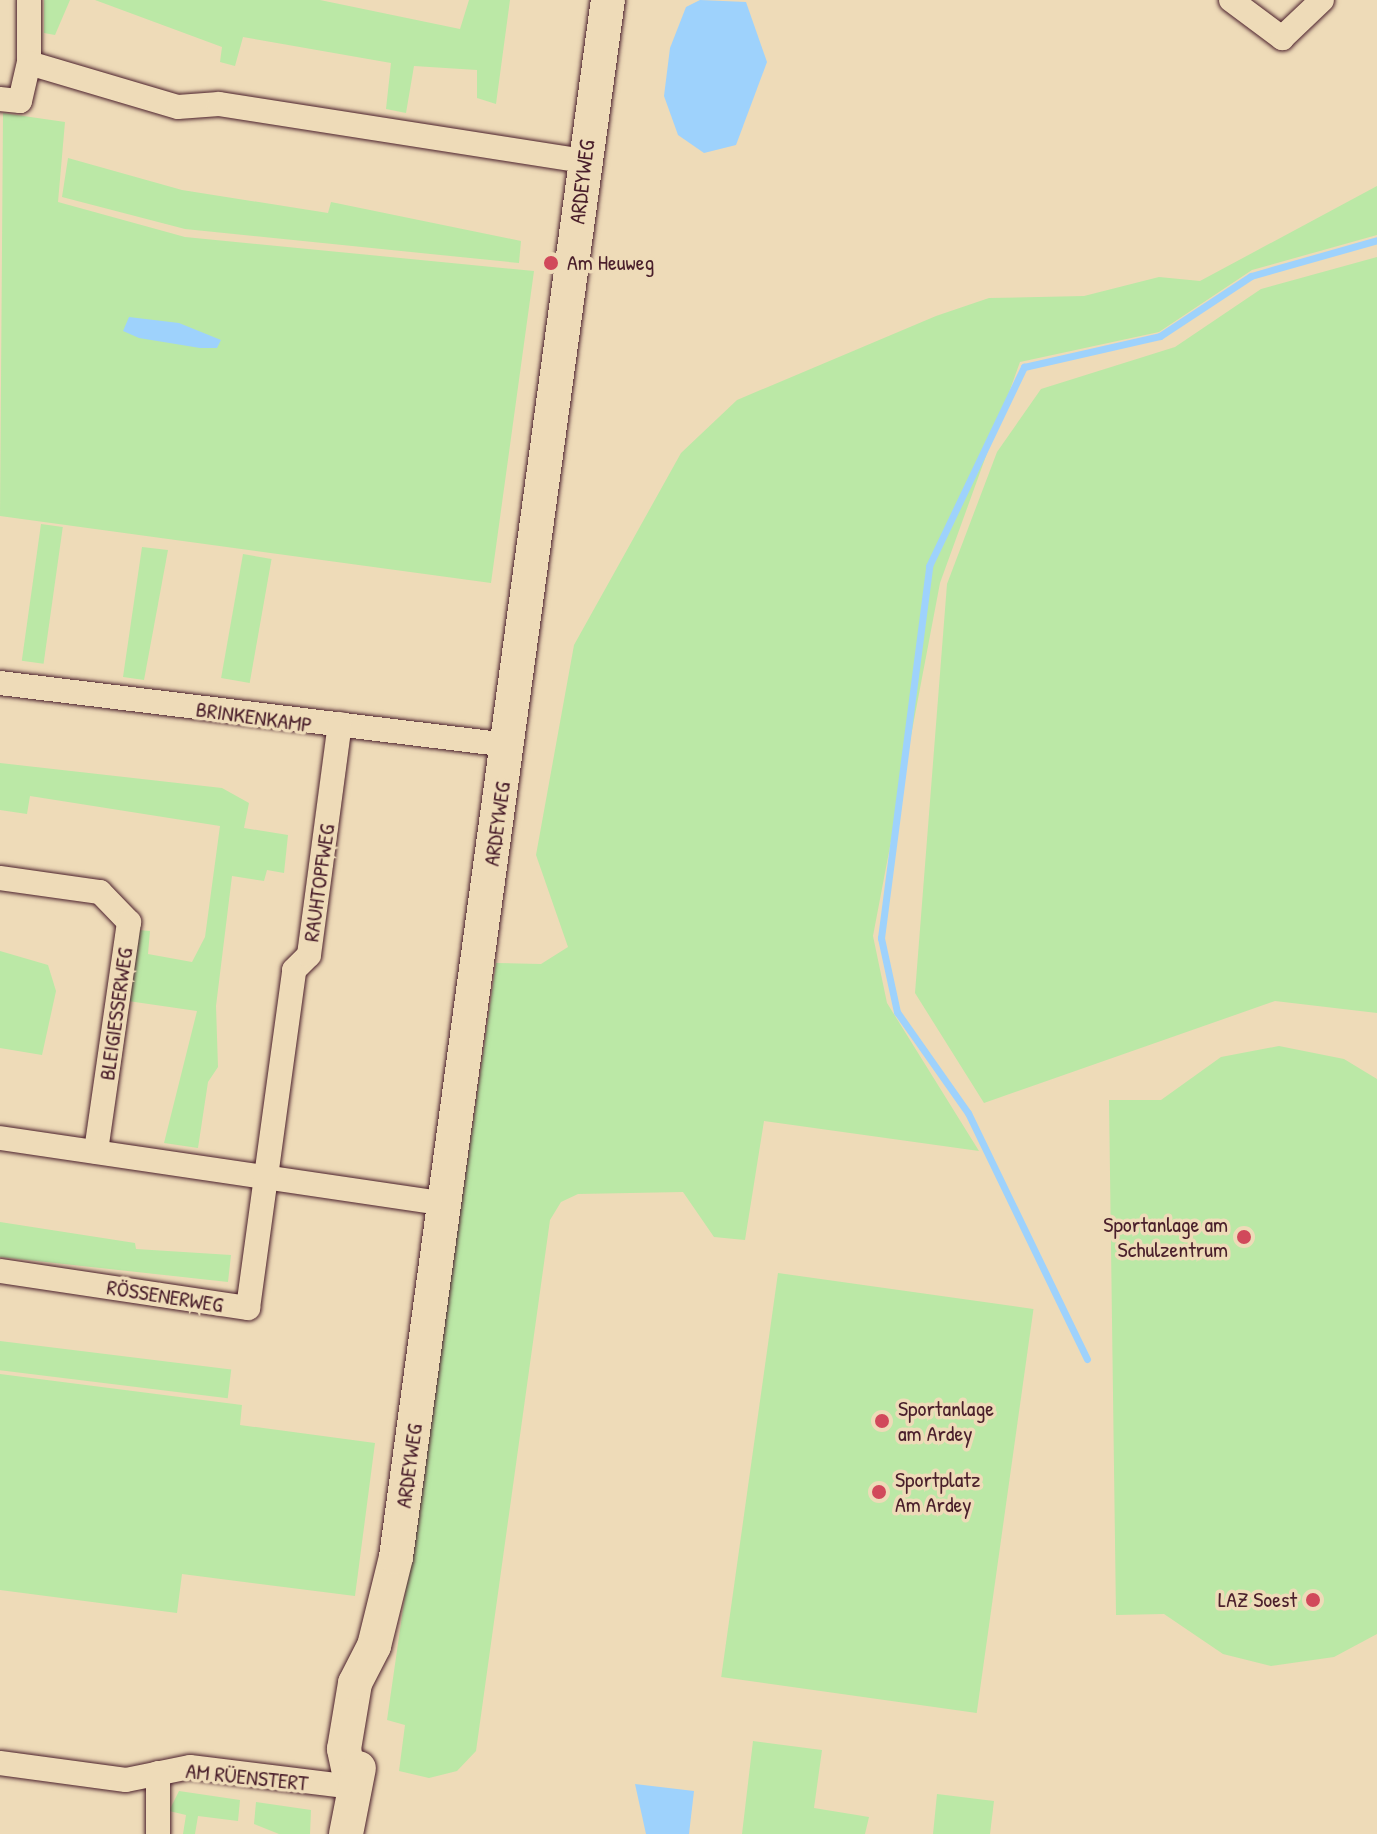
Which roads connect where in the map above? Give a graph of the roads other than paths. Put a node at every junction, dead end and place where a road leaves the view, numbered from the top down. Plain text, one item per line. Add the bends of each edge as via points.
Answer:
1 (29, 0) edge
2 (608, 0) edge
3 (1231, 0) edge
4 (1322, 0) edge
5 (29, 63) junction
6 (0, 99) edge
7 (584, 161) junction
8 (0, 683) edge
9 (340, 724) junction
10 (508, 745) junction
11 (0, 878) edge
12 (0, 1138) edge
13 (96, 1152) junction
14 (267, 1179) junction
15 (446, 1204) junction
16 (0, 1271) edge
17 (0, 1763) edge
18 (158, 1773) junction
19 (352, 1787) junction
20 (158, 1834) edge
21 (346, 1834) edge

1 - 5 street
2 - 7 main road, ARDEYWEG
3 - 4 street via 1282,38
5 - 6 street via 20,101
5 - 7 street via 178,107 219,104
7 - 10 main road, ARDEYWEG
8 - 9 street, BRINKENKAMP
9 - 10 street, BRINKENKAMP
9 - 14 street, RAUHTOPFWEG via 309,955 294,970
10 - 15 main road, ARDEYWEG
11 - 13 street, BLEIGIESSERWEG via 100,892 129,922
12 - 13 street
13 - 14 street
14 - 15 street
14 - 16 street, RÖSSENERWEG via 248,1308
15 - 19 main road, ARDEYWEG via 396,1557 374,1646 355,1683 348,1724
17 - 18 street, AM RÜENSTERT via 126,1780
18 - 19 street, AM RÜENSTERT via 190,1767
18 - 20 street
19 - 21 main road, ARDEYWEG

